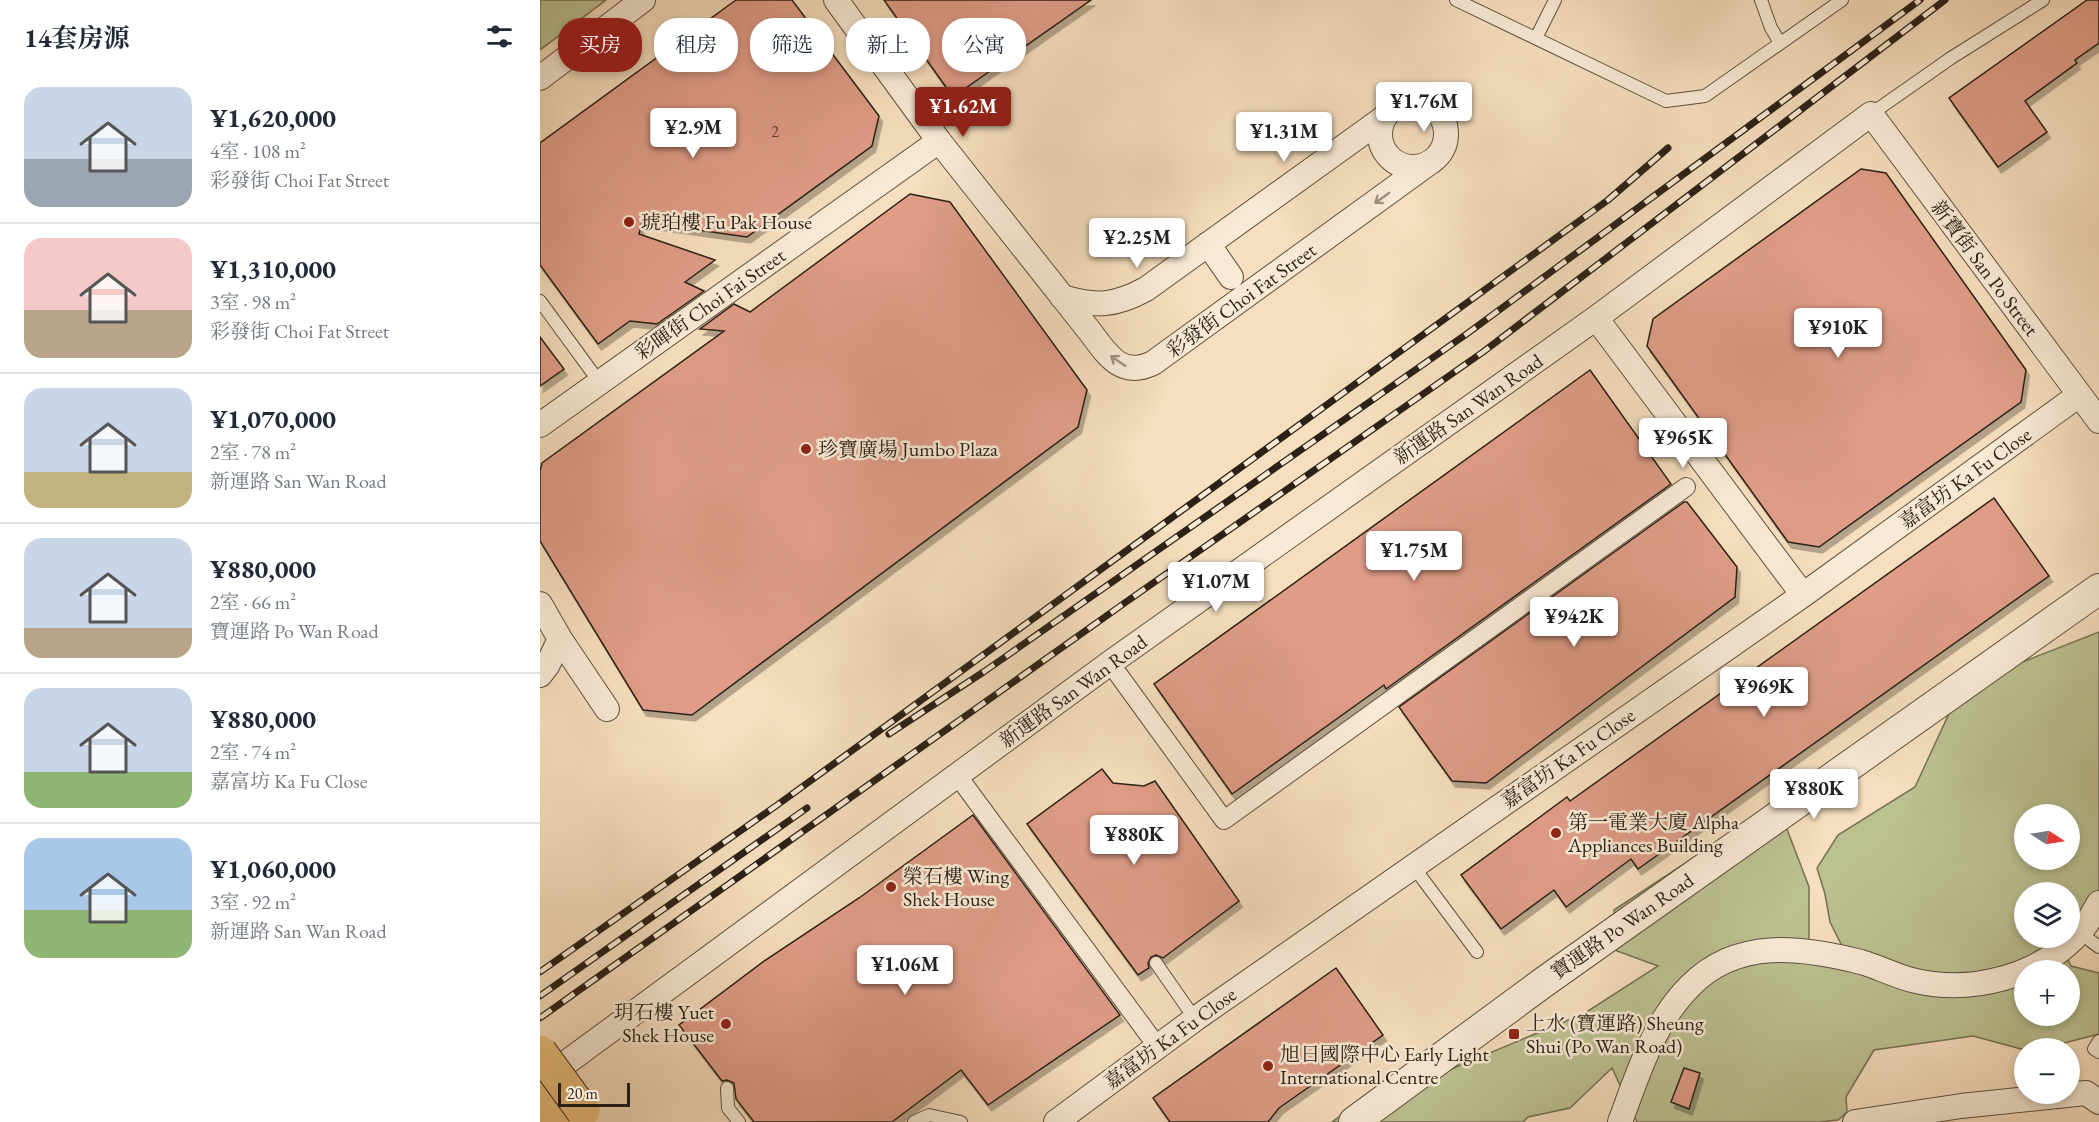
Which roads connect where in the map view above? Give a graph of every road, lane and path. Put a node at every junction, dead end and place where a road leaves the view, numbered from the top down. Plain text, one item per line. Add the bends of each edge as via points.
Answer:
1 (643, 0) edge
2 (836, 0) edge
3 (1456, 0) edge
4 (1555, 0) edge
5 (1761, 0) edge
6 (1842, 0) edge
7 (2043, 0) edge
8 (1536, 38) junction
9 (1780, 43) junction
10 (540, 78) edge
11 (1871, 114) junction
12 (1385, 117) junction
13 (939, 141) junction
14 (1429, 163) junction
15 (1208, 244) junction
16 (1231, 277) dead end
17 (1062, 297) junction
18 (540, 301) edge
19 (1596, 318) junction
20 (600, 383) junction
21 (2079, 395) junction
22 (2099, 421) edge
23 (540, 425) edge
24 (1686, 487) dead end
25 (2099, 589) edge
26 (1803, 595) junction
27 (540, 604) edge
28 (560, 639) junction
29 (1110, 663) junction
30 (540, 675) edge
31 (608, 709) dead end
32 (957, 775) junction
33 (1413, 866) junction
34 (2099, 903) edge
35 (2090, 940) edge
36 (1477, 952) dead end
37 (1156, 963) dead end
38 (1195, 1019) junction
39 (2099, 1041) edge
40 (1157, 1046) junction
41 (540, 1052) edge
42 (2099, 1052) edge
43 (540, 1082) edge
44 (728, 1088) dead end
45 (540, 1100) edge
46 (2099, 1102) edge
47 (577, 1118) edge
48 (739, 1122) edge
49 (914, 1122) edge
50 (961, 1122) edge
51 (1056, 1122) edge
52 (1354, 1122) edge
53 (1620, 1122) edge
54 (1855, 1122) edge

1 - 10 street
2 - 13 street, 彩發街 Choi Fat Street
3 - 8 lane
4 - 8 lane
5 - 9 lane
6 - 9 lane
7 - 11 lane
8 - 9 lane via 1666,101 1705,96
11 - 19 street, 新運路 San Wan Road
11 - 21 street, 新寶街 San Po Street
12 - 14 street via 1380,138 1389,157 1408,167
12 - 14 street, 彩發街 Choi Fat Street via 1402,103 1413,101 1424,103 1441,116 1445,126 1444,148
12 - 15 street, 彩發街 Choi Fat Street
13 - 17 street, 彩發街 Choi Fat Street
13 - 20 street, 彩暉街 Choi Fai Street
14 -> 17 street, 彩發街 Choi Fat Street via 1142,369 1120,364 1106,353
15 - 16 street
15 - 17 street, 彩發街 Choi Fat Street via 1146,289 1117,302 1102,305
18 - 20 lane
19 - 26 street
19 - 29 street, 新運路 San Wan Road
20 - 23 street, 彩暉街 Choi Fai Street
21 - 22 street, 新寶街 San Po Street
21 - 26 street, 嘉富坊 Ka Fu Close
24 - 29 street via 1224,820
25 - 52 street, 寶運路 Po Wan Road via 1544,982
26 - 33 street, 嘉富坊 Ka Fu Close
27 - 28 street
28 - 30 street
28 - 31 street
29 - 32 street, 新運路 San Wan Road
32 - 40 street
32 - 43 street, 新運路 San Wan Road
33 - 36 lane
33 - 38 street, 嘉富坊 Ka Fu Close
34 - 35 street
35 - 53 street via 2011,977 1961,986 1917,981 1862,962 1799,949 1754,951 1717,964 1690,985 1666,1015 1651,1041
37 - 38 lane
38 - 40 street, 嘉富坊 Ka Fu Close
39 - 42 lane via 2094,1049
40 - 51 street, 嘉富坊 Ka Fu Close
41 - 47 main road, bridge
44 - 48 lane via 728,1108
45 - 47 main road
46 - 54 street via 2085,1093
49 - 50 lane via 929,1115

